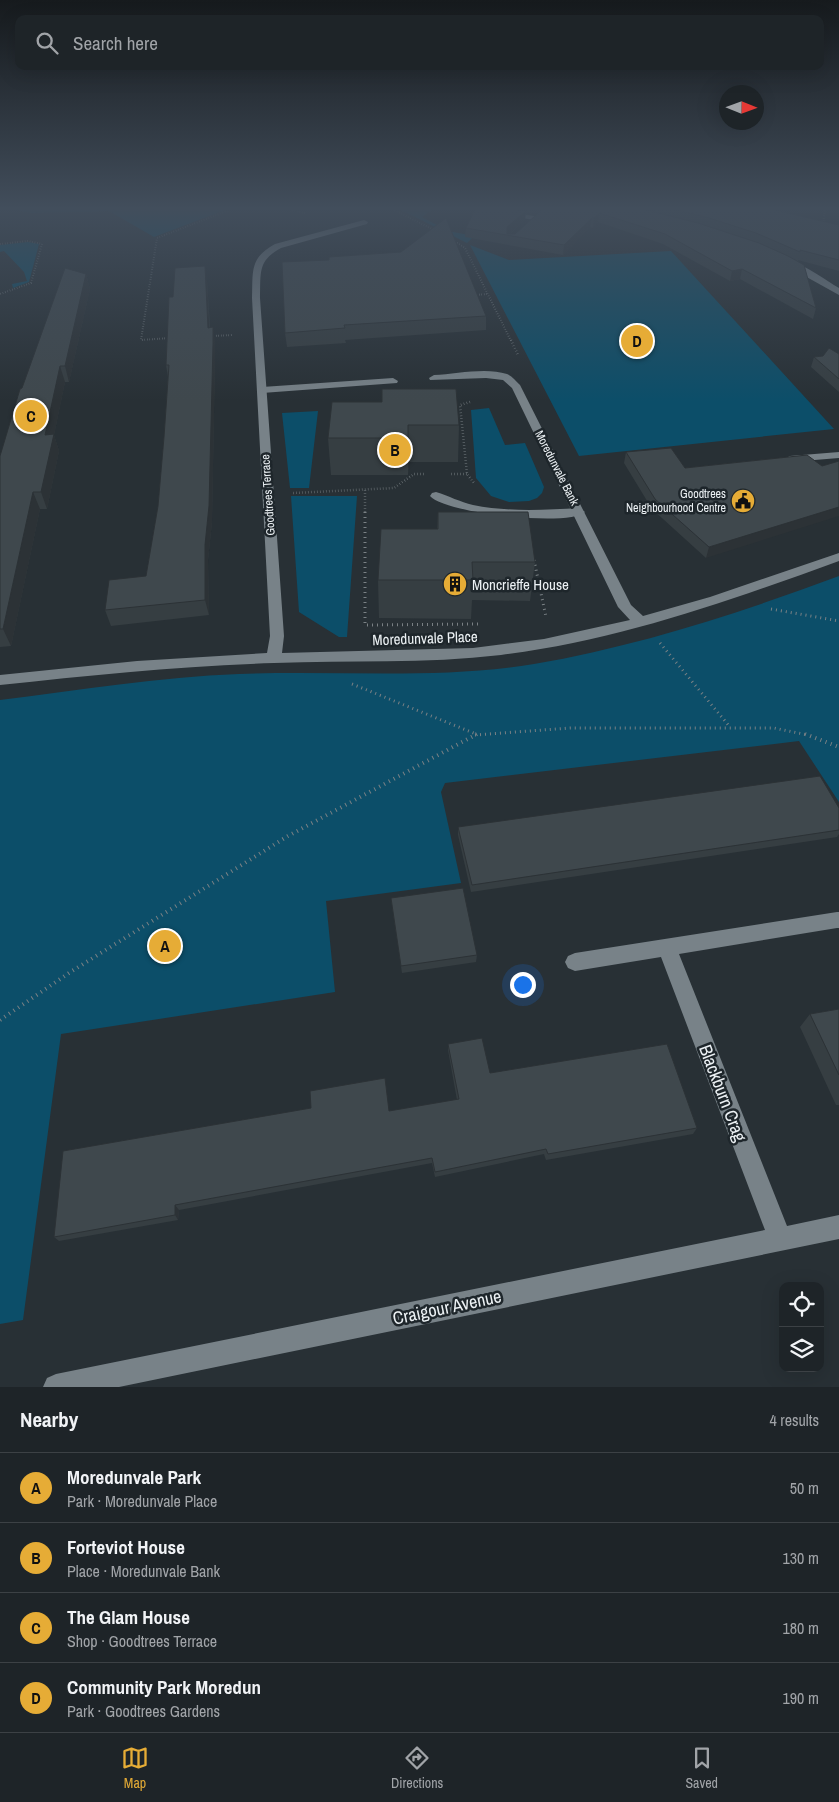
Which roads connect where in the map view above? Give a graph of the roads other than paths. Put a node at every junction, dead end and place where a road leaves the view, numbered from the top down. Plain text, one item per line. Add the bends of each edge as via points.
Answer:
1 (257, 272) edge
2 (805, 272) edge
3 (839, 292) edge
4 (434, 378) dead end
5 (393, 381) dead end
6 (262, 390) junction
7 (839, 455) edge
8 (782, 460) edge
9 (436, 496) dead end
10 (579, 512) junction
11 (839, 557) edge
12 (640, 622) junction
13 (274, 658) junction
14 (0, 680) edge
15 (837, 920) dead end
16 (667, 947) junction
17 (575, 962) dead end
18 (839, 1227) edge
19 (780, 1239) junction
20 (56, 1387) edge

1 - 6 street, Goodtrees Terrace via 257,333
2 - 3 street
4 - 10 street, Moredunvale Bank via 506,377 516,387
5 - 6 street
6 - 13 street, Goodtrees Terrace via 277,636
7 - 8 street
9 - 10 street via 477,510 514,514
10 - 12 street, Moredunvale Bank via 625,606
11 - 12 street, Moredunvale Place via 719,600
12 - 13 street, Moredunvale Place via 502,650
13 - 14 street, Moredunvale Place via 111,667
15 - 16 street
16 - 17 street
16 - 19 street, Blackburn Crag
18 - 19 street, Craigour Avenue
19 - 20 street, Craigour Avenue

